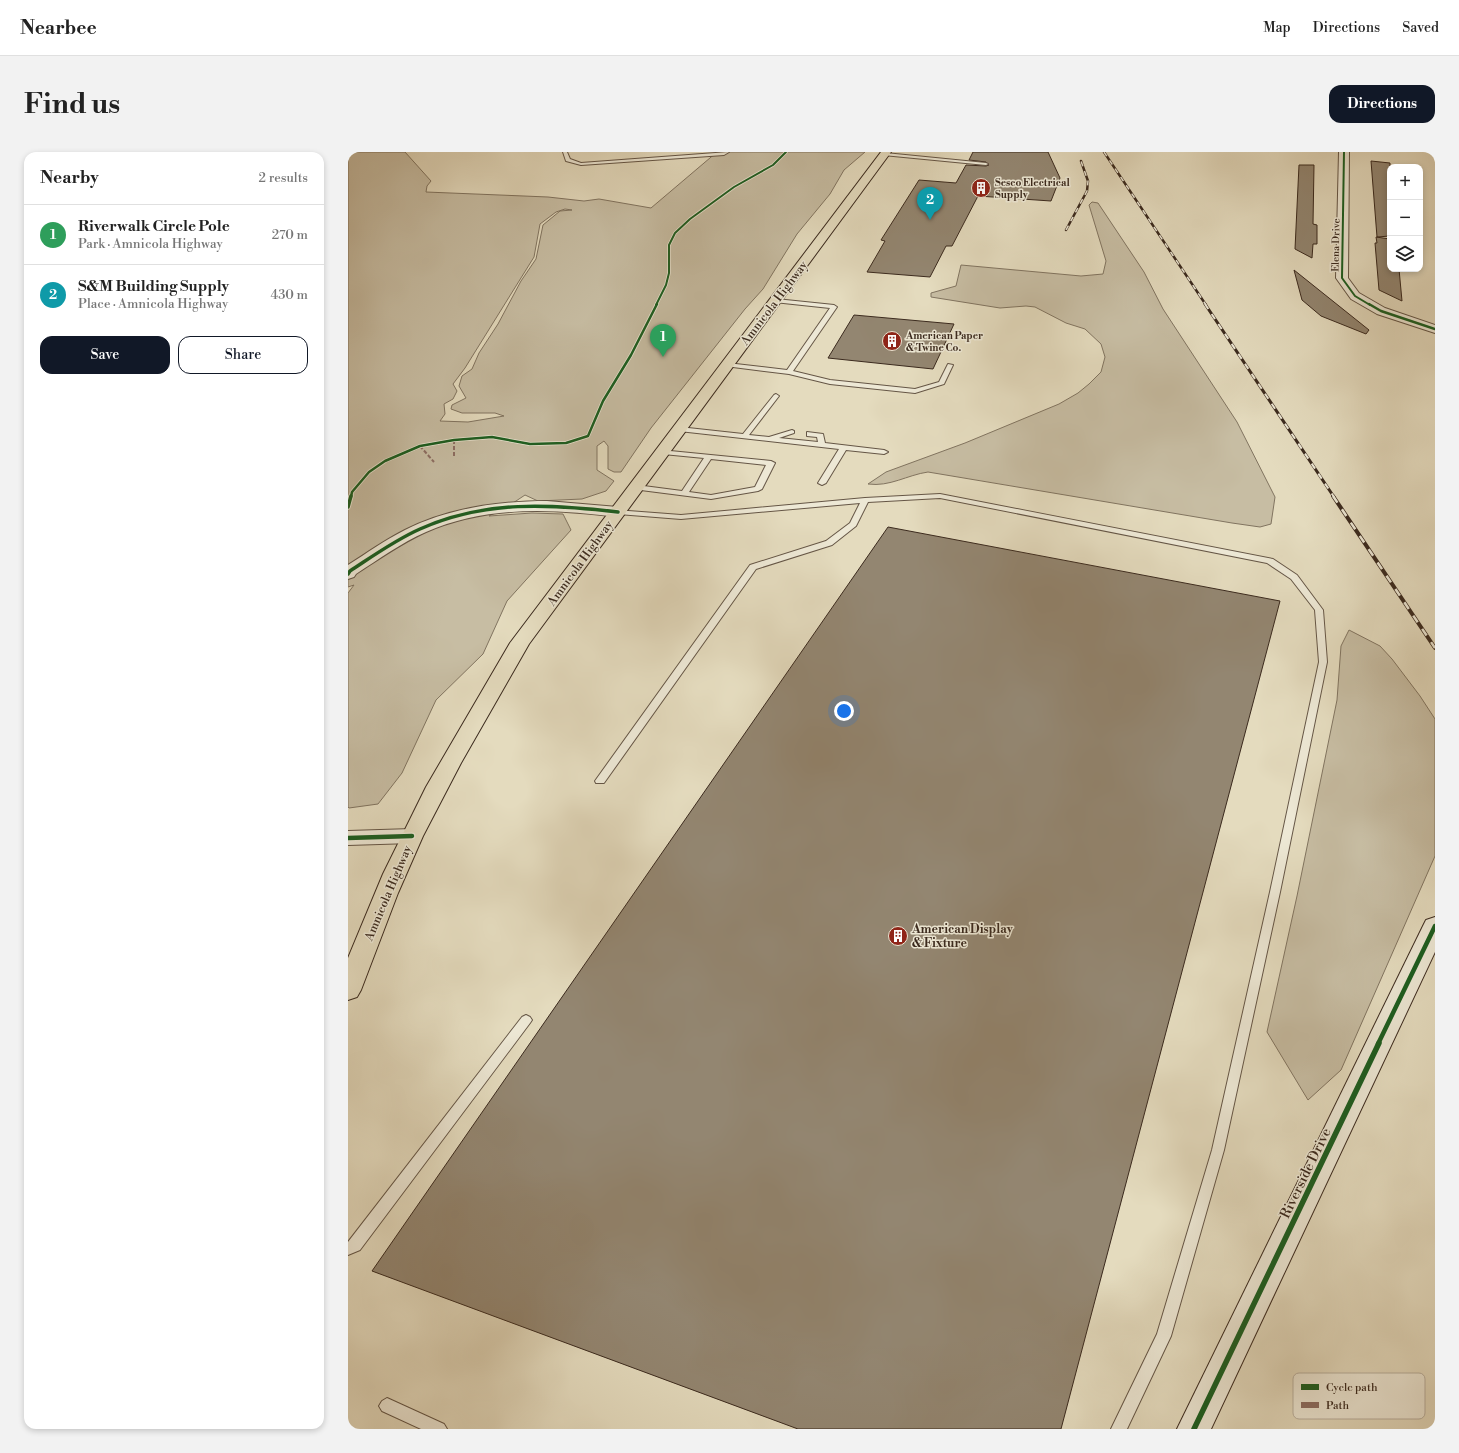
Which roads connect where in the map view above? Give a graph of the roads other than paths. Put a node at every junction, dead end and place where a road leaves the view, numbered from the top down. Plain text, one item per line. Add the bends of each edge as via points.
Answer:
1 (565, 152) edge
2 (727, 152) edge
3 (1344, 152) edge
4 (886, 153) edge
5 (986, 164) dead end
6 (776, 301) junction
7 (1432, 325) edge
8 (727, 365) junction
9 (950, 365) dead end
10 (789, 372) junction
11 (776, 396) dead end
12 (679, 429) junction
13 (792, 432) dead end
14 (810, 434) dead end
15 (744, 436) junction
16 (768, 439) junction
17 (822, 445) junction
18 (844, 448) junction
19 (663, 452) junction
20 (884, 452) dead end
21 (709, 456) junction
22 (822, 483) dead end
23 (636, 487) junction
24 (684, 494) junction
25 (865, 500) junction
26 (618, 512) junction
27 (348, 574) edge
28 (600, 781) dead end
29 (412, 836) junction
30 (348, 838) edge
31 (1435, 926) edge
32 (348, 990) edge
33 (526, 1020) dead end
34 (348, 1249) edge
35 (387, 1406) dead end
36 (439, 1429) edge
37 (1120, 1429) edge
38 (1194, 1429) edge

1 - 2 lane via 568,160 581,164
3 - 7 street, Elena Drive via 1342,278 1355,296 1381,311
4 - 5 lane
4 - 6 main road, Amnicola Highway
6 - 8 main road, Amnicola Highway
6 - 10 lane via 834,307
8 - 10 lane
8 - 12 main road, Amnicola Highway
9 - 10 lane via 942,383 915,391 830,382
11 - 15 lane
12 - 15 lane
12 - 19 main road, Amnicola Highway
13 - 16 lane
14 - 17 lane via 820,436
15 - 16 lane
16 - 17 lane
17 - 18 lane
18 - 20 lane
18 - 22 lane
19 - 21 lane
19 - 23 main road, Amnicola Highway
21 - 24 lane
21 - 24 lane via 771,463 758,489 711,497
23 - 24 lane
23 - 26 main road, Amnicola Highway
25 - 26 lane via 682,517
25 - 28 lane via 853,524 829,543 753,566
25 - 37 lane via 940,496 1270,561 1294,576 1319,610 1322,662 1218,1150 1164,1336
26 - 27 street via 562,506 507,507 467,514 431,524 412,533
26 - 29 main road, Amnicola Highway via 520,643 468,730
29 - 30 street
29 - 32 main road, Amnicola Highway
31 - 38 street, Riverside Drive
33 - 34 lane via 355,1246
35 - 36 lane

